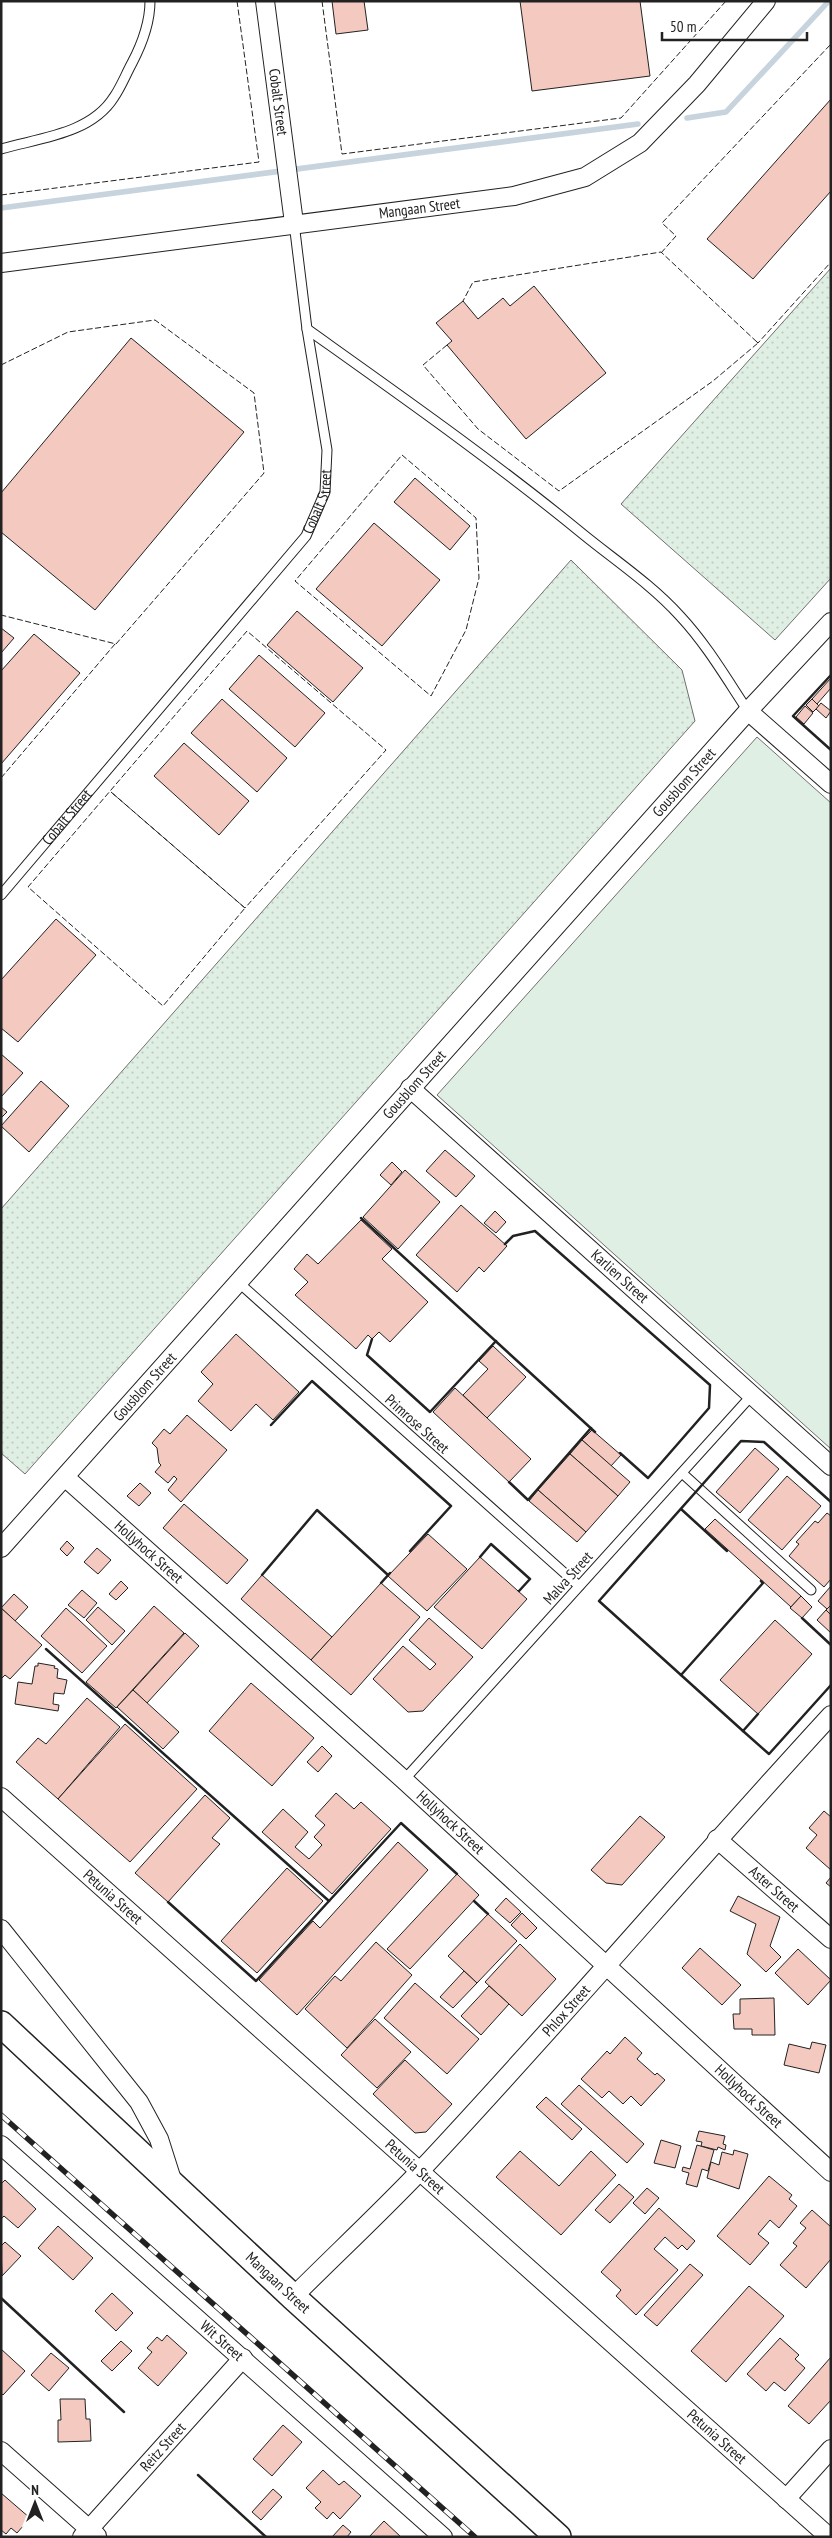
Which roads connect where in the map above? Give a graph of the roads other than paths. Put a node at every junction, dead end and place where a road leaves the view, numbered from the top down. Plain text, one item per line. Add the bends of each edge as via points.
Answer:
1 (150, 1) edge
2 (265, 1) edge
3 (766, 1) edge
4 (1, 148) edge
5 (294, 224) junction
6 (1, 263) edge
7 (307, 329) junction
8 (831, 622) edge
9 (748, 711) junction
10 (831, 784) edge
11 (1, 895) edge
12 (410, 1088) junction
13 (238, 1282) junction
14 (752, 1395) junction
15 (831, 1466) edge
16 (682, 1473) junction
17 (66, 1478) junction
18 (1, 1548) edge
19 (578, 1586) junction
20 (811, 1590) dead end
21 (831, 1715) edge
22 (404, 1780) junction
23 (1, 1797) edge
24 (717, 1839) junction
25 (1, 1929) edge
26 (831, 1939) edge
27 (606, 1965) junction
28 (1, 2024) edge
29 (1, 2145) edge
30 (419, 2171) junction
31 (831, 2172) edge
32 (173, 2186) junction
33 (293, 2297) junction
34 (243, 2358) junction
35 (831, 2448) edge
36 (1, 2451) edge
37 (786, 2499) junction
38 (90, 2534) edge
39 (443, 2537) edge
40 (558, 2537) edge
41 (829, 2537) edge

1 - 4 lane via 148,24 139,49 114,98 95,118 72,130
2 - 5 street, Cobalt Street
3 - 5 street, Mangaan Street via 697,84 640,143 585,177 514,196
5 - 6 street, Mangaan Street
5 - 7 lane, Cobalt Street
7 - 9 lane via 468,444 655,592 703,642
7 - 11 lane, Cobalt Street via 327,450 325,492 306,536
8 - 9 street, Gousblom Street
9 - 10 street
9 - 12 street, Gousblom Street
12 - 13 street, Gousblom Street
12 - 14 street, Karlien Street
13 - 17 street, Gousblom Street
13 - 19 lane, Primrose Street
14 - 15 street, Karlien Street
14 - 16 lane, Malva Street
16 - 19 lane, Malva Street
16 - 20 lane
17 - 18 street, Gousblom Street
17 - 22 street, Hollyhock Street
19 - 22 lane, Malva Street
21 - 24 street, Phlox Street
22 - 27 street, Hollyhock Street
23 - 30 street, Petunia Street
24 - 26 street, Aster Street
24 - 27 street, Phlox Street
25 - 32 street via 139,2102 159,2139
27 - 30 street, Phlox Street
27 - 31 street, Hollyhock Street
28 - 32 street, Mangaan Street
29 - 34 street, Wit Street
30 - 33 street, Phlox Street
30 - 37 street, Petunia Street
32 - 33 street, Mangaan Street
33 - 40 street, Mangaan Street
34 - 38 street, Reitz Street
34 - 39 street, Wit Street
35 - 37 street
36 - 38 street
37 - 41 street, Petunia Street

